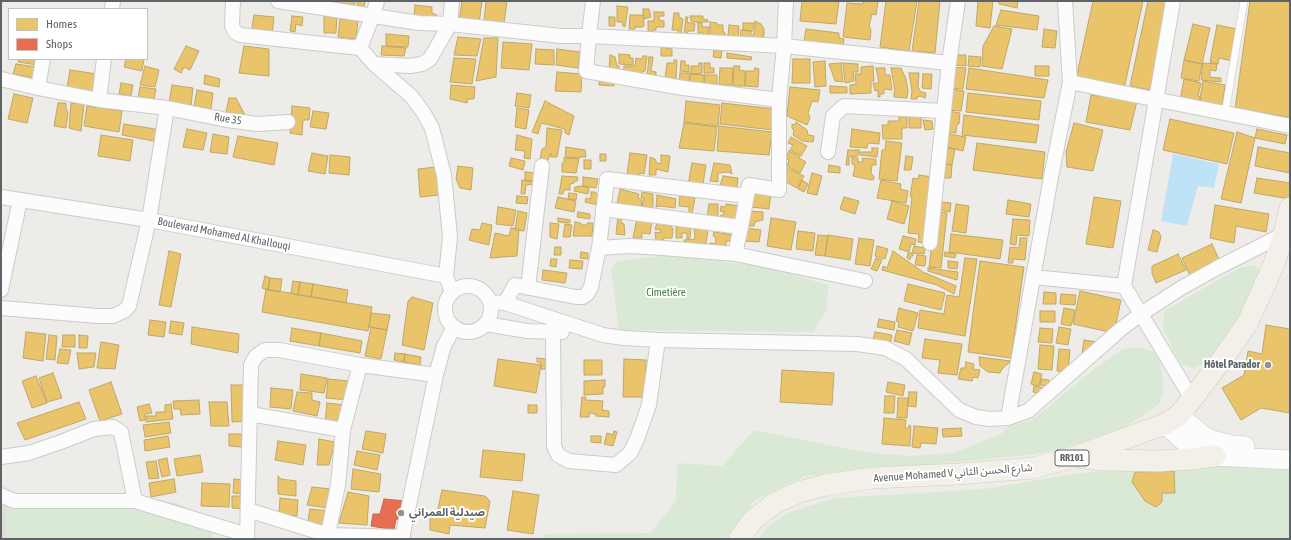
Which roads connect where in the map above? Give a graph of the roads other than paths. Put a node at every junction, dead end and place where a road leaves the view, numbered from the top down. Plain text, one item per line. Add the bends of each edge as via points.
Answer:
1 (233, 1) edge
2 (278, 1) edge
3 (377, 1) edge
4 (452, 1) edge
5 (593, 1) edge
6 (786, 1) edge
7 (958, 1) edge
8 (1065, 1) edge
9 (1173, 1) edge
10 (1244, 1) edge
11 (373, 16) junction
12 (450, 24) junction
13 (589, 36) junction
14 (784, 46) junction
15 (360, 48) junction
16 (43, 60) edge
17 (104, 60) edge
18 (949, 63) junction
19 (374, 64) junction
20 (1, 79) edge
21 (1070, 82) junction
22 (38, 88) junction
23 (99, 100) junction
24 (779, 100) junction
25 (1156, 100) junction
26 (168, 108) junction
27 (943, 111) junction
28 (1225, 113) junction
29 (288, 122) dead end
30 (1290, 126) edge
31 (828, 152) dead end
32 (542, 166) dead end
33 (746, 196) junction
34 (1, 197) edge
35 (20, 200) junction
36 (1290, 208) edge
37 (603, 209) junction
38 (149, 220) junction
39 (741, 227) junction
40 (1284, 234) junction
41 (930, 243) dead end
42 (599, 248) junction
43 (735, 254) junction
44 (446, 276) junction
45 (1033, 277) junction
46 (865, 281) dead end
47 (1124, 286) junction
48 (528, 288) junction
49 (1, 290) edge
50 (452, 292) junction
51 (490, 302) junction
52 (505, 303) junction
53 (1, 308) edge
54 (1141, 314) junction
55 (486, 324) junction
56 (454, 327) junction
57 (553, 332) junction
58 (589, 332) junction
59 (658, 340) junction
60 (360, 366) junction
61 (436, 376) junction
62 (1192, 399) junction
63 (250, 414) junction
64 (1008, 418) junction
65 (1172, 419) junction
66 (343, 430) junction
67 (1290, 448) edge
68 (1254, 452) junction
69 (1215, 456) junction
70 (1074, 457) junction
71 (1, 458) edge
72 (1290, 460) edge
73 (1, 495) edge
74 (135, 501) junction
75 (248, 510) junction
76 (247, 537) edge
77 (327, 537) edge
78 (402, 538) edge
79 (739, 539) edge

1 - 15 street via 232,26 240,35
2 - 11 street
3 - 11 street
4 - 12 street
5 - 13 street
6 - 14 street
7 - 18 street
8 - 21 street
9 - 25 street
10 - 28 lane
11 - 12 street via 419,23
11 - 15 street
12 - 13 street via 561,36
12 - 19 street via 430,60 410,66
13 - 14 street
13 - 24 street via 586,71 683,88
14 - 18 street
14 - 24 street
15 - 19 street
16 - 22 street
17 - 23 street
18 - 27 street
19 - 44 street via 411,96 432,128 444,175 450,237
20 - 22 street, Rue 35
21 - 25 street
21 - 45 street
22 - 23 street, Rue 35
23 - 26 street, Rue 35
24 - 33 street via 779,190 749,185
25 - 28 street
25 - 47 street
26 - 29 street, Rue 35 via 257,124
26 - 38 street
27 - 31 street via 844,106 833,116
27 - 41 street
28 - 30 street
32 - 48 street
33 - 37 street via 607,179
33 - 39 street
34 - 35 street, Boulevard Mohamed Al Khallouqi
35 - 38 street, Boulevard Mohamed Al Khallouqi
35 - 49 street
36 - 40 main road
37 - 39 street
37 - 42 street
38 - 44 street, Boulevard Mohamed Al Khallouqi
38 - 53 street via 129,306 124,311 113,316 98,316
39 - 43 street
40 - 54 street via 1181,288
40 - 62 main road via 1274,264 1248,322
42 - 43 street via 630,246
42 - 48 street via 591,287 582,297
43 - 46 street
44 - 50 street
45 - 47 street
45 - 64 street
47 - 54 street
48 - 52 street via 515,285
50 - 51 street via 460,287 478,288
50 - 56 street via 446,303 446,316
51 - 52 street
51 - 55 street via 491,313
52 - 58 street
54 - 62 street
54 - 64 street via 1028,411
55 - 56 street via 476,331 465,332
55 - 57 street via 527,331
56 - 61 street via 444,346
57 - 58 street
57 - 59 street via 554,446 558,455 569,461 600,464 616,465 630,453 637,439 649,405
58 - 59 street
59 - 64 street via 857,344 885,348 906,358 959,410 976,418
60 - 61 street
60 - 63 street via 279,350 265,350 256,356 251,365
60 - 66 street
61 - 78 street
62 - 65 main road
63 - 66 street
63 - 75 street
65 - 68 main road via 1212,440
65 - 69 main road via 1188,445
65 - 70 main road, Avenue Mohamed V شارع الحسن الثاني / RR101
66 - 77 street via 338,484
67 - 68 main road
68 - 69 main road
68 - 72 main road
69 - 70 main road via 1159,461
70 - 79 main road, Avenue Mohamed V شارع الحسن الثاني / RR101 via 1033,468 872,478 826,485 799,492 776,503 753,520
71 - 74 street via 29,453 94,429 113,427 121,432
73 - 74 street via 14,501
74 - 76 street
75 - 76 street
75 - 77 street
77 - 78 street

